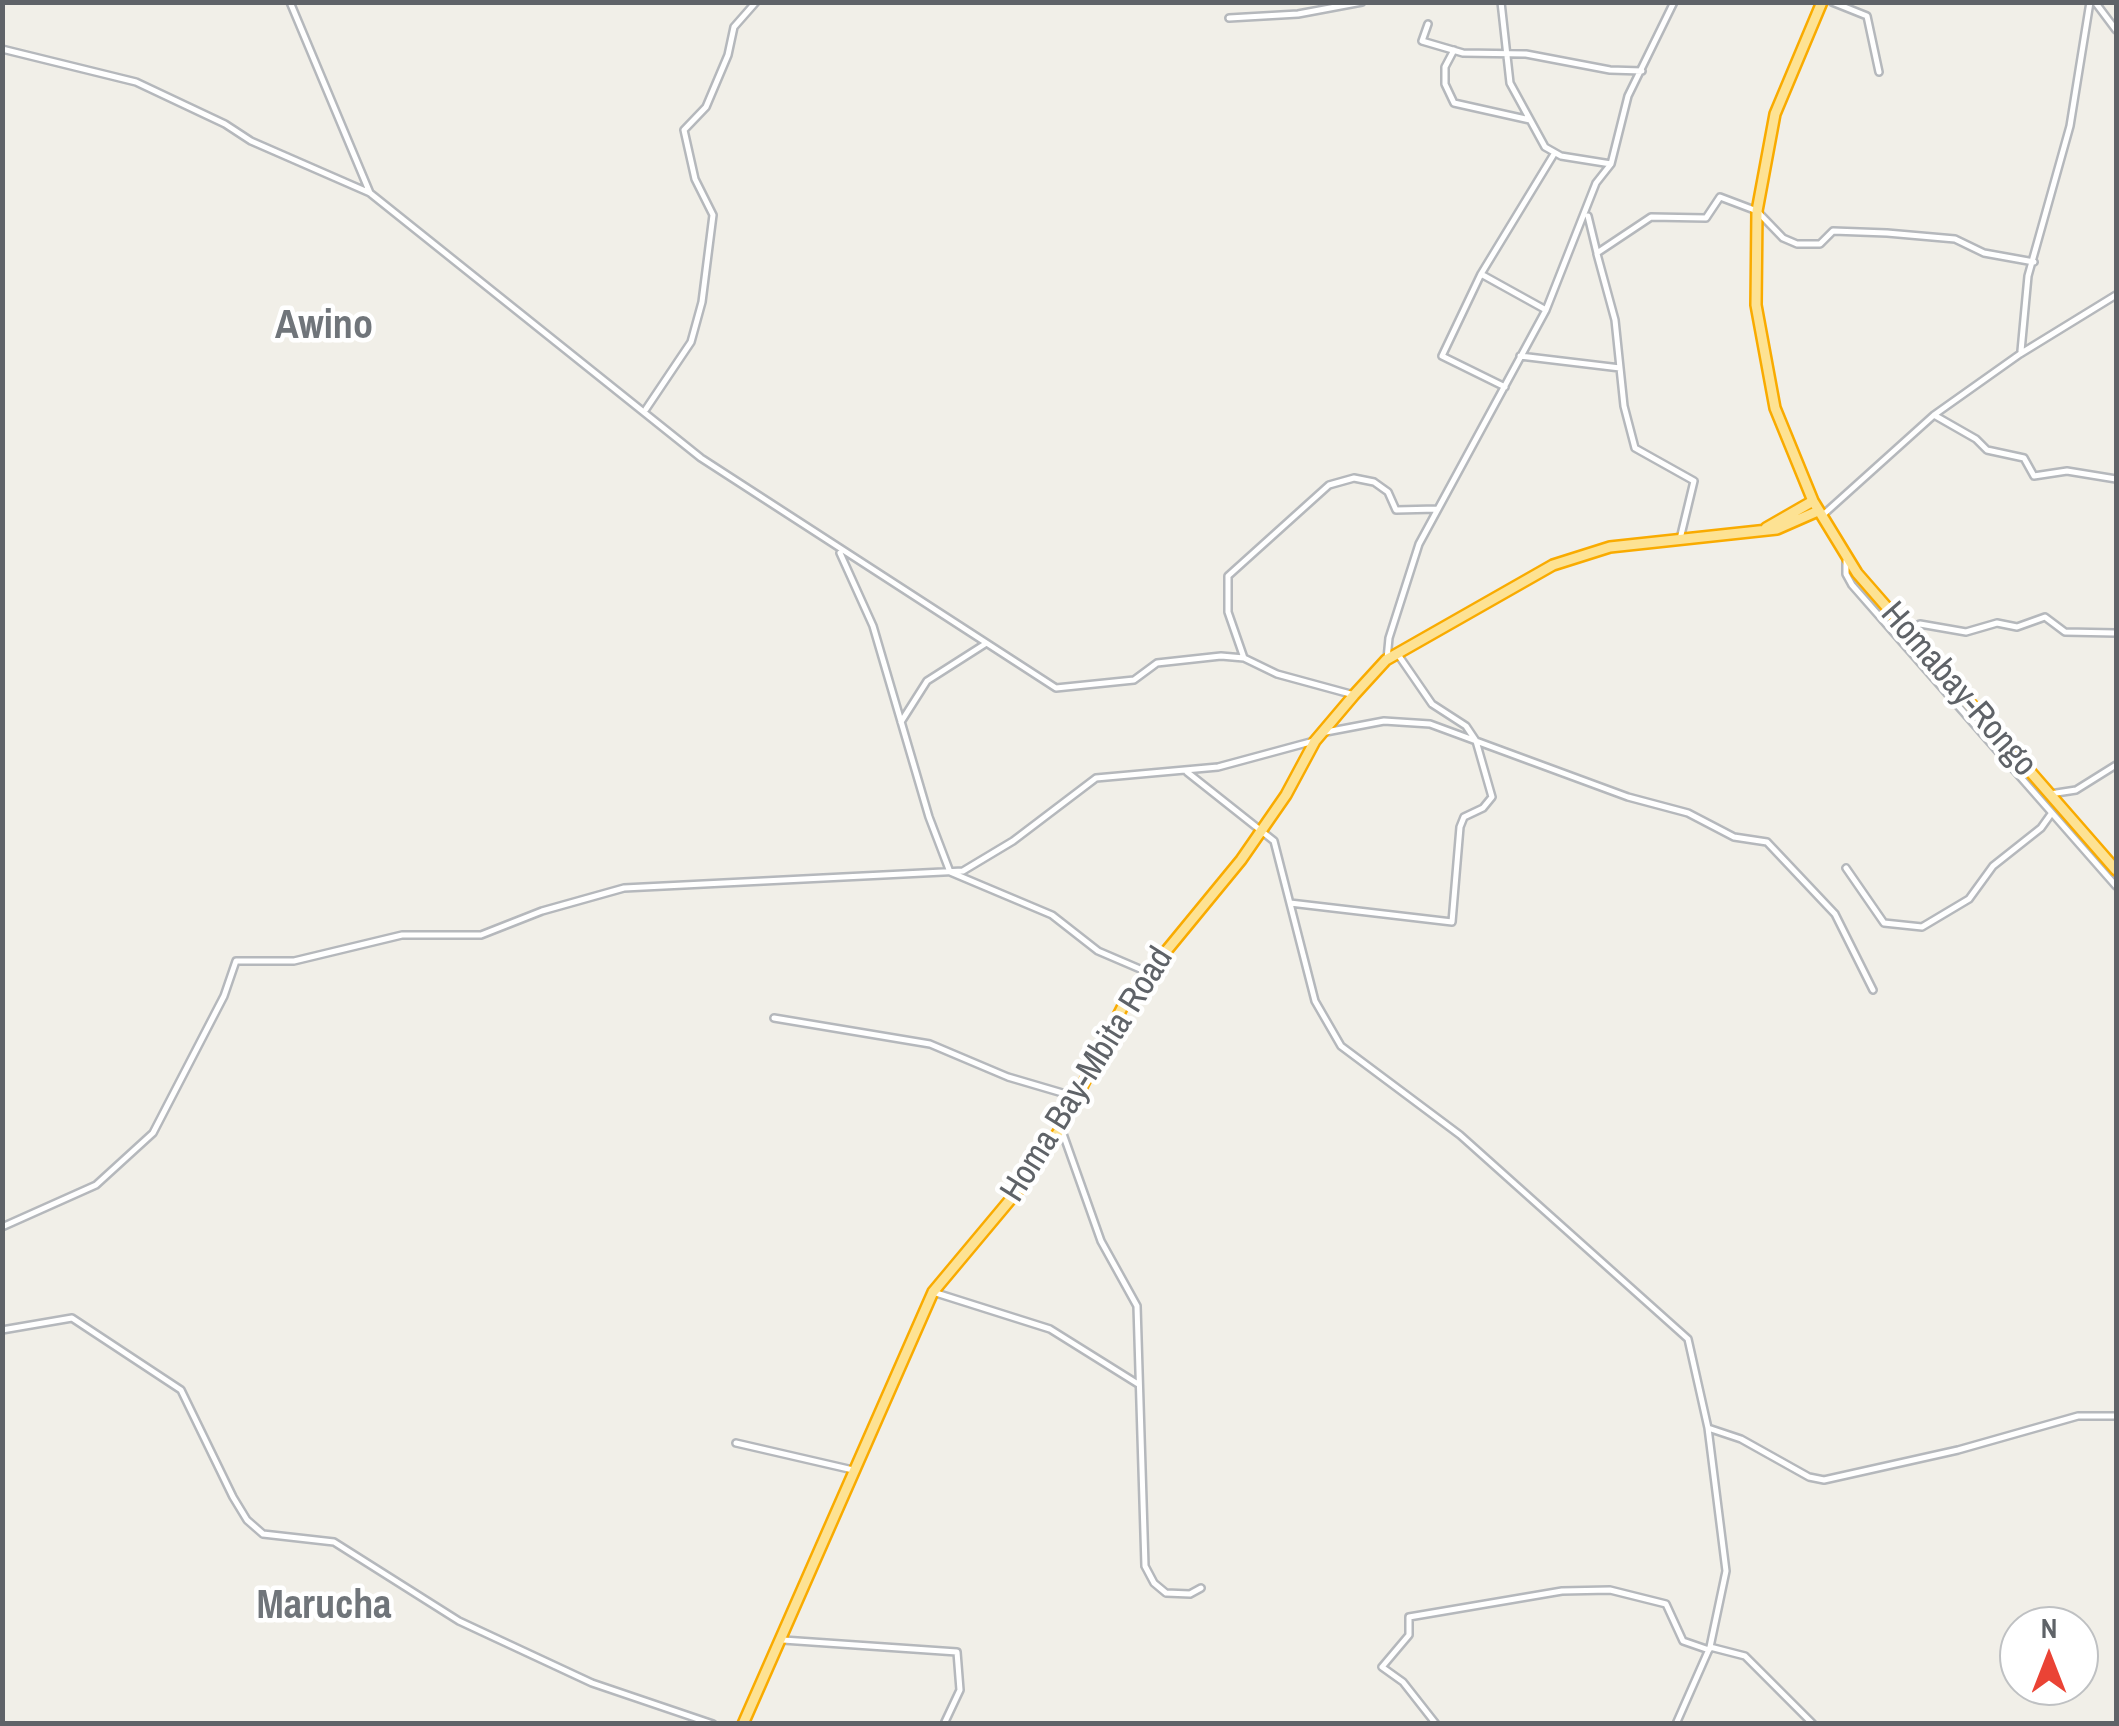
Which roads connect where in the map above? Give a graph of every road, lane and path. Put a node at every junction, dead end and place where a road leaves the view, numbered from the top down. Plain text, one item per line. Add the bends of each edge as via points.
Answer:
1 (290, 2) edge
2 (756, 2) edge
3 (1362, 2) edge
4 (1502, 2) edge
5 (1674, 2) edge
6 (1822, 2) edge
7 (1832, 2) edge
8 (2093, 2) edge
9 (1229, 18) dead end
10 (1428, 24) dead end
11 (2116, 30) edge
12 (2, 49) edge
13 (1454, 50) junction
14 (1508, 55) junction
15 (1644, 71) junction
16 (1879, 72) dead end
17 (1530, 120) junction
18 (1554, 154) junction
19 (1611, 164) junction
20 (370, 194) junction
21 (1757, 212) junction
22 (1587, 213) junction
23 (1597, 253) junction
24 (2034, 262) junction
25 (1481, 274) junction
26 (2116, 295) edge
27 (1546, 310) junction
28 (2020, 354) junction
29 (1520, 356) junction
30 (1620, 368) junction
31 (1504, 387) junction
32 (646, 410) junction
33 (1934, 415) junction
34 (2116, 480) edge
35 (1437, 509) junction
36 (1817, 510) junction
37 (1680, 539) junction
38 (838, 551) junction
39 (1901, 633) junction
40 (2116, 634) edge
41 (986, 643) junction
42 (1399, 656) junction
43 (1244, 658) junction
44 (1386, 660) junction
45 (1354, 696) junction
46 (1973, 715) junction
47 (902, 722) junction
48 (1324, 733) junction
49 (1315, 741) junction
50 (1476, 742) junction
51 (2116, 765) edge
52 (1186, 770) junction
53 (2050, 794) junction
54 (2050, 814) junction
55 (1263, 830) junction
56 (1846, 868) dead end
57 (2116, 870) edge
58 (950, 872) junction
59 (2116, 886) edge
60 (1290, 903) junction
61 (1146, 972) junction
62 (1873, 990) dead end
63 (774, 1018) dead end
64 (1076, 1097) junction
65 (1061, 1128) junction
66 (2, 1227) edge
67 (933, 1292) junction
68 (2, 1330) edge
69 (1139, 1385) junction
70 (2116, 1416) edge
71 (1708, 1428) junction
72 (736, 1443) dead end
73 (853, 1470) junction
74 (1201, 1588) dead end
75 (783, 1640) junction
76 (1710, 1649) junction
77 (713, 1724) edge
78 (743, 1724) edge
79 (944, 1724) edge
80 (1436, 1724) edge
81 (1676, 1724) edge
82 (1814, 1724) edge

1 - 20 street
2 - 32 street via 734,26 706,107 684,130 695,179 713,215 702,302 692,342
3 - 9 street
4 - 14 street
5 - 15 street
6 - 21 highway, Homabay-Rongo via 1776,114
7 - 16 street via 1867,16
8 - 11 street
8 - 24 street via 2070,126
10 - 13 street via 1422,41
12 - 20 street via 136,82
13 - 14 street
13 - 17 street via 1445,84 1454,102
14 - 15 street
14 - 17 street via 1510,83
15 - 19 street via 1628,96
17 - 18 street
18 - 19 street
18 - 25 street
19 - 22 street via 1596,183
20 - 32 street
21 - 23 street via 1720,197 1703,219 1651,217
21 - 24 street via 1796,244 1820,244 1833,230 1887,233 1955,239 1984,253
21 - 36 highway, Homabay-Rongo via 1756,305 1766,376
22 - 23 street
22 - 27 street
23 - 30 street
24 - 28 street
25 - 27 street
25 - 31 street via 1442,356
26 - 28 street
27 - 29 street
28 - 33 street
29 - 30 street
29 - 31 street
30 - 37 street via 1635,448 1694,481
31 - 35 street
32 - 38 street via 701,458
33 - 34 street via 1987,450 2024,458 2034,476 2067,472
33 - 36 street
35 - 43 street via 1396,510 1374,482 1354,478 1329,485 1228,576 1228,612
35 - 44 street via 1405,580
36 - 37 highway via 1785,526
36 - 39 highway, Homabay-Rongo
37 - 42 highway via 1610,547 1552,565
38 - 41 street
38 - 47 street via 873,626
39 - 40 street via 1925,624 1966,632 1986,624 2017,628 2044,618 2065,632
39 - 46 highway, Homabay-Rongo
41 - 43 street via 1062,690 1134,680 1162,661
41 - 47 street via 927,681
42 - 44 highway
42 - 50 street via 1432,704 1466,726
43 - 45 street
44 - 45 highway, Homa Bay-Mbita Road
45 - 48 highway, Homa Bay-Mbita Road
46 - 53 highway, Homabay-Rongo
46 - 54 street
47 - 58 street
48 - 49 highway, Homa Bay-Mbita Road
48 - 50 street via 1403,720
49 - 52 street
49 - 55 highway, Homa Bay-Mbita Road
50 - 60 street via 1492,797 1460,827 1452,922
50 - 62 street via 1688,813 1734,837 1767,842 1835,914
51 - 53 street via 2076,790
52 - 55 street
52 - 58 street via 1096,778 983,862
53 - 57 highway, Homabay-Rongo
54 - 56 street via 1993,866 1969,899 1922,927 1884,923
54 - 59 street
55 - 60 street via 1274,841
55 - 61 highway, Homa Bay-Mbita Road
58 - 61 street via 1052,915 1098,952
58 - 66 street via 624,888 481,935 402,935 294,961 236,961 153,1132 96,1185
60 - 71 street via 1315,1001 1341,1046 1460,1135 1677,1326 1692,1346
61 - 64 highway, Homa Bay-Mbita Road
63 - 64 street via 930,1044
64 - 65 highway, Homa Bay-Mbita Road
65 - 67 highway, Homa Bay-Mbita Road
65 - 69 street via 1102,1241 1134,1296
67 - 69 street via 1050,1329
67 - 73 highway, Homa Bay-Mbita Road
68 - 77 street via 72,1318 182,1390 240,1508 263,1534 334,1542 459,1621 592,1683
69 - 74 street via 1145,1566 1166,1593
70 - 71 street via 2078,1416 1824,1480
71 - 76 street via 1726,1571
72 - 73 street
73 - 75 highway, Homa Bay-Mbita Road
75 - 78 highway, Homa Bay-Mbita Road
75 - 79 street via 957,1652 960,1690
76 - 80 street via 1683,1642 1666,1604 1610,1590 1562,1591 1408,1617 1409,1635 1382,1667
76 - 81 street
76 - 82 street via 1745,1656

